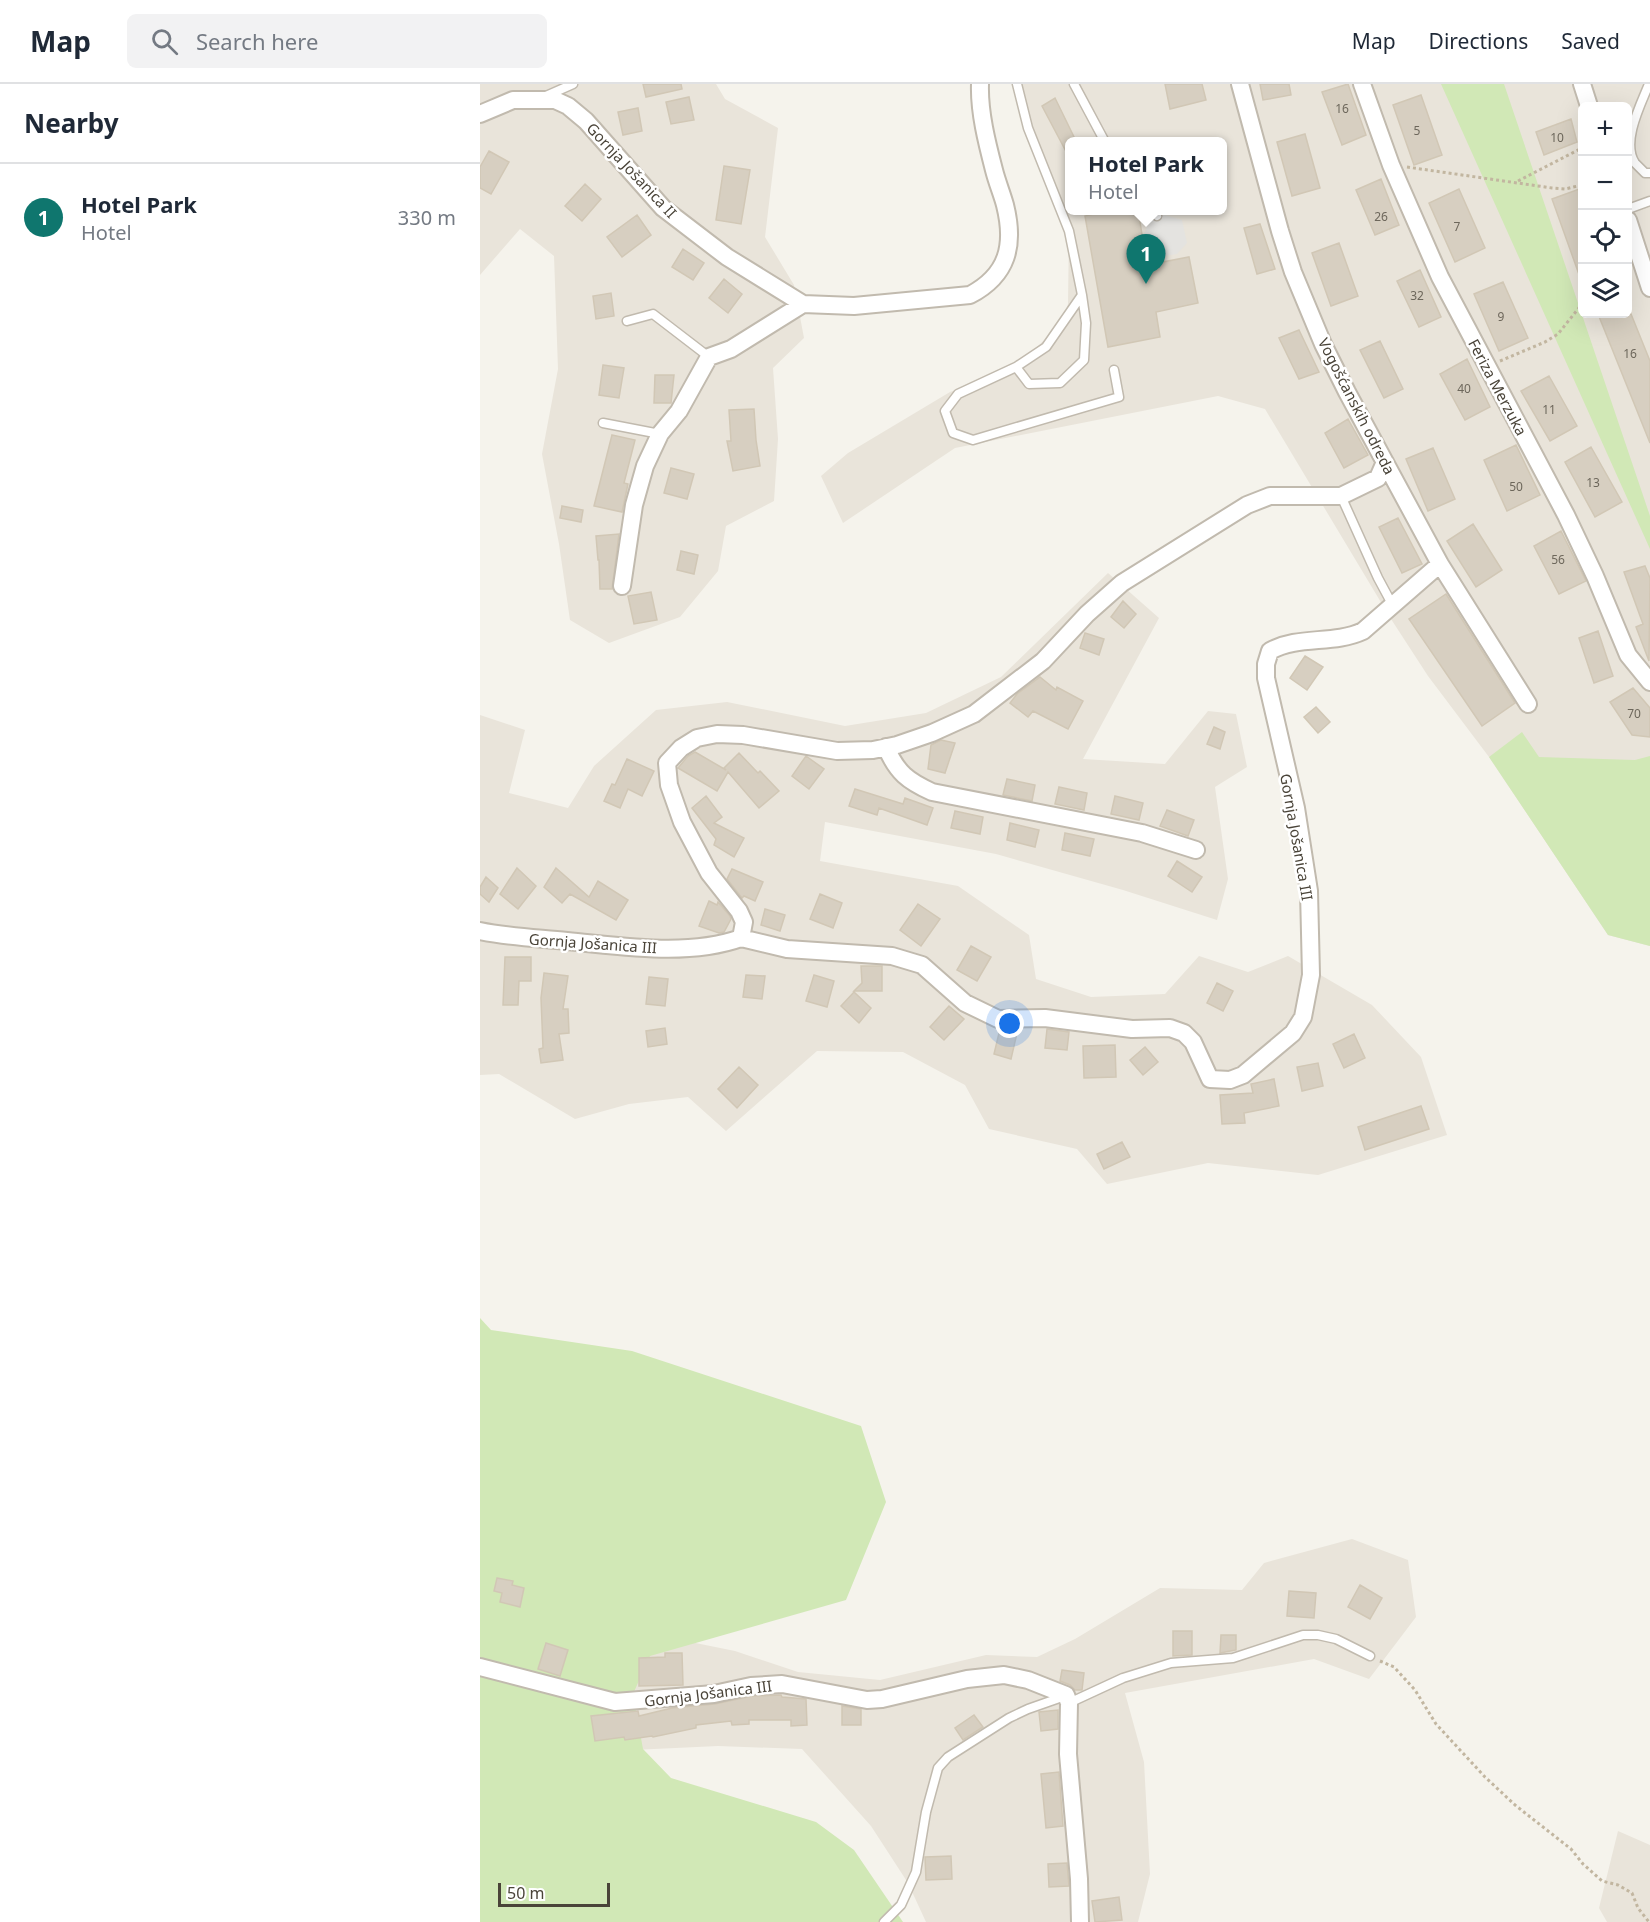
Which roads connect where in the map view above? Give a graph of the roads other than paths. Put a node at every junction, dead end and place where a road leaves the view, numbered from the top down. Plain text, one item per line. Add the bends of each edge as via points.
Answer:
1 (573, 84) edge
2 (980, 84) edge
3 (1017, 84) edge
4 (1074, 84) edge
5 (1240, 84) edge
6 (1362, 84) edge
7 (1582, 84) edge
8 (1649, 84) edge
9 (539, 99) junction
10 (1588, 102) edge
11 (480, 114) edge
12 (1102, 137) edge
13 (1650, 173) edge
14 (1650, 201) edge
15 (1632, 208) edge
16 (1632, 232) edge
17 (1650, 288) edge
18 (1082, 295) junction
19 (803, 304) junction
20 (627, 321) dead end
21 (709, 357) junction
22 (1016, 367) junction
23 (1114, 370) dead end
24 (603, 423) dead end
25 (660, 434) junction
26 (1385, 462) junction
27 (1341, 496) junction
28 (1440, 564) junction
29 (622, 586) dead end
30 (1392, 604) junction
31 (1650, 682) edge
32 (1528, 704) dead end
33 (886, 747) junction
34 (1196, 850) dead end
35 (480, 931) edge
36 (741, 938) junction
37 (1370, 1656) road end
38 (480, 1667) edge
39 (1067, 1699) junction
40 (884, 1922) edge
41 (1080, 1922) edge

1 - 9 lane
2 - 19 street, Gornja Jošanica II via 982,114 1009,231 1008,253 998,271 983,288 970,295 854,306
3 - 18 lane via 1028,128 1069,231
4 - 12 lane
5 - 26 street, Vogošćanskih odreda via 1293,272 1323,344
6 - 31 street, Feriza Merzuka via 1391,165 1440,277 1566,515 1628,655
7 - 10 street
8 - 13 lane via 1634,120 1630,143 1633,161
9 - 11 street, Gornja Jošanica II via 513,100
9 - 19 street, Gornja Jošanica II via 568,106 663,208 726,257
14 - 15 lane
16 - 17 street
18 - 22 lane via 1046,347
18 - 22 lane via 1086,323 1084,360 1060,383 1029,384
19 - 21 street via 731,349
20 - 21 lane via 653,314
21 - 25 street via 679,411
22 - 23 lane via 958,394 945,411 952,433 973,440 1119,396
24 - 25 lane
25 - 29 street via 645,466 634,505
26 - 27 street via 1378,478
26 - 28 street, Vogošćanskih odreda
27 - 30 lane
27 - 33 street via 1270,496 1247,505 1122,583 1043,661 974,714 932,733
28 - 30 street, Gornja Jošanica III
28 - 32 street, Vogošćanskih odreda
30 - 36 street, Gornja Jošanica III via 1363,632 1351,637 1289,642 1270,651 1266,678 1296,808 1309,891 1311,975 1303,1017 1293,1033 1243,1075 1230,1080 1210,1079 1193,1042 1184,1033 1170,1028 1132,1029 1045,1018 998,1019 965,1003 922,965 892,956 787,949
33 - 34 street via 900,772 932,792 1142,833
33 - 36 street via 837,751 717,734 697,738 667,763 669,786 682,822 709,873 739,911 744,922
35 - 36 street, Gornja Jošanica III via 619,947 688,948
37 - 39 lane via 1336,1639 1303,1635 1233,1658 1172,1663
38 - 39 street, Gornja Jošanica III via 615,1702 782,1684 882,1700 967,1679 1004,1676 1028,1680
39 - 40 lane via 1028,1708 1009,1718 948,1757 938,1768 916,1872 901,1905
39 - 41 street

